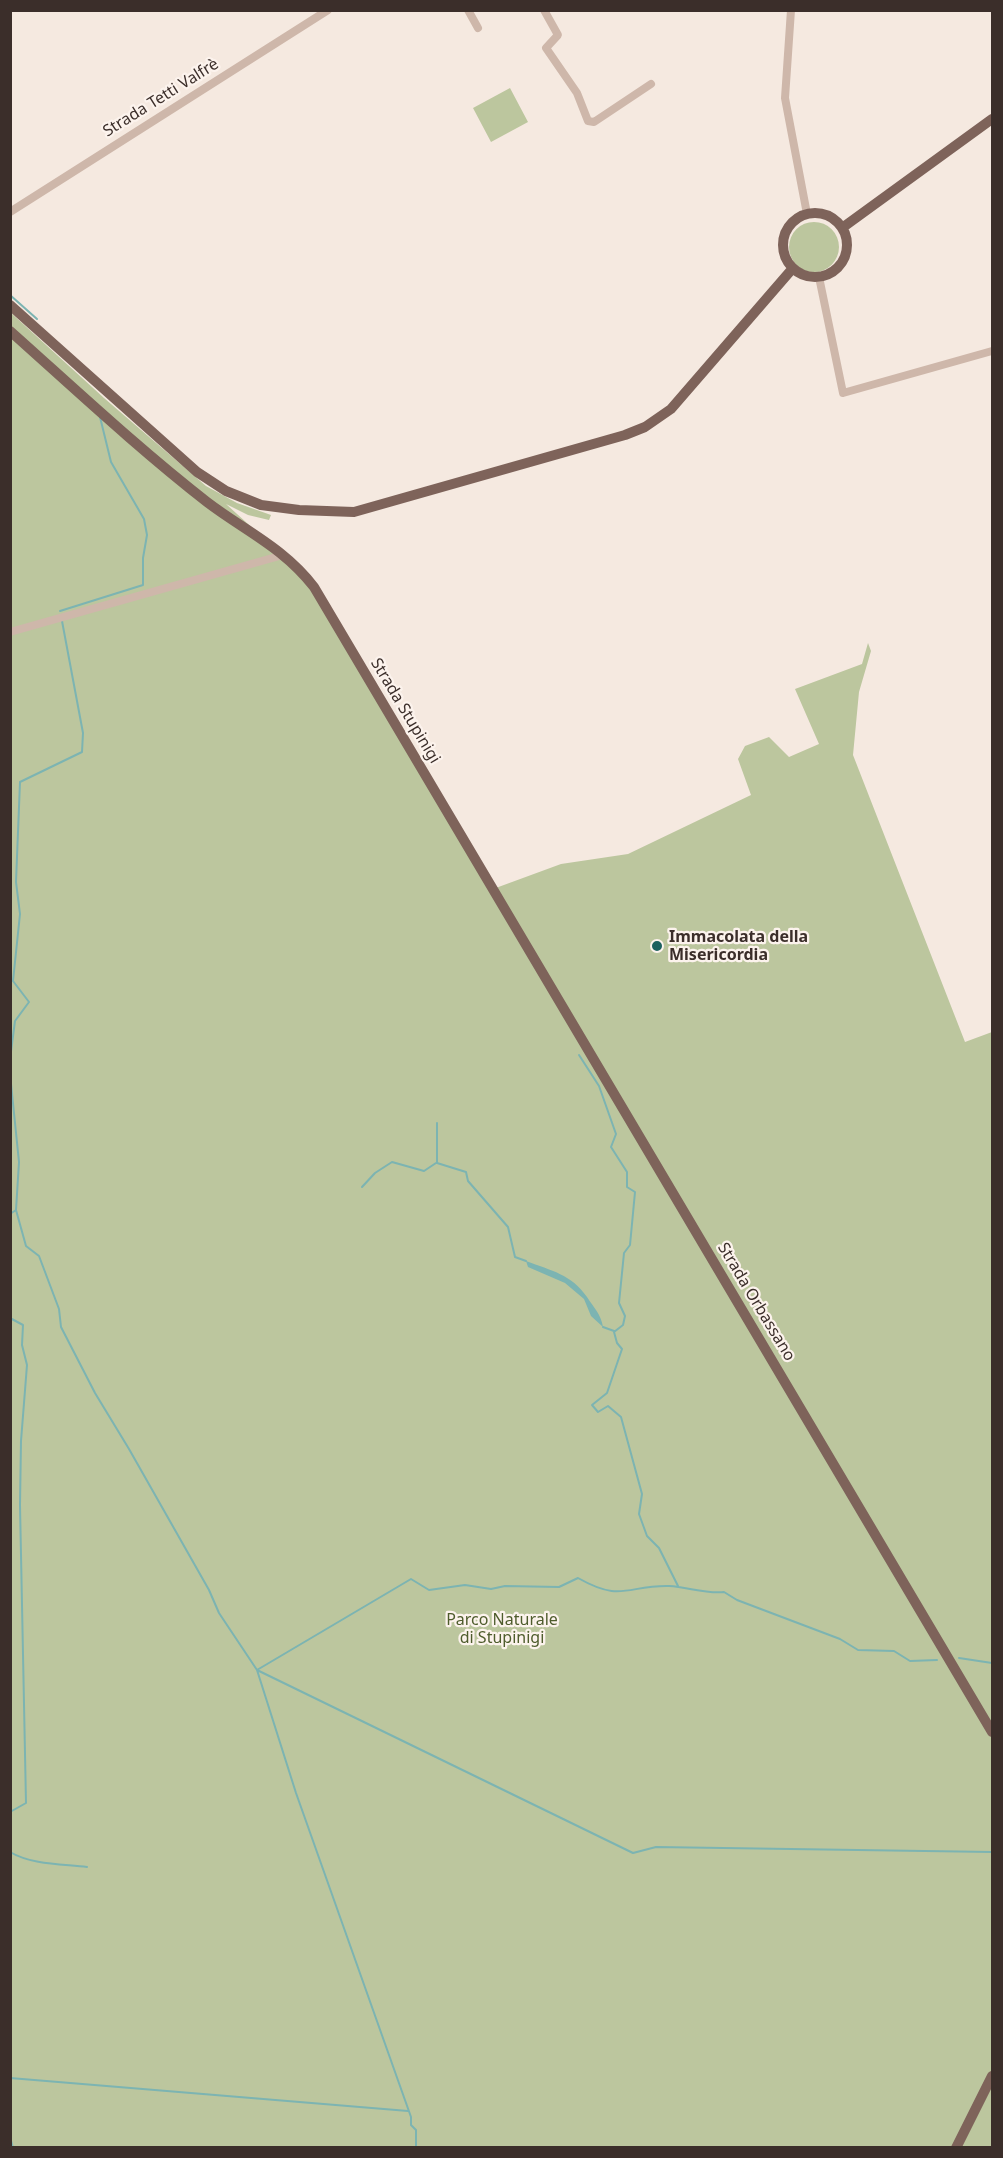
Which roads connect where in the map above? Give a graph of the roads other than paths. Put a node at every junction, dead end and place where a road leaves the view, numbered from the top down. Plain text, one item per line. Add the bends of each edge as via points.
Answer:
1 (328, 10) edge
2 (468, 10) edge
3 (544, 10) edge
4 (791, 10) edge
5 (478, 28) dead end
6 (651, 84) dead end
7 (993, 119) edge
8 (10, 212) edge
9 (807, 214) junction
10 (842, 228) junction
11 (793, 268) junction
12 (819, 277) junction
13 (10, 305) edge
14 (10, 331) edge
15 (993, 351) edge
16 (283, 555) junction
17 (10, 632) edge
18 (494, 888) joint
19 (993, 1732) edge
20 (993, 2076) edge
21 (956, 2148) edge

1 - 8 street, Strada Tetti Valfrè
2 - 5 street
3 - 6 street via 558,35 546,48 577,93 588,121 594,122
4 - 9 street via 785,98
7 - 10 main road
9 - 10 main road via 826,214
9 - 11 main road via 792,222 785,235 783,249
10 - 12 main road via 847,241 843,262 833,272
11 - 12 main road via 805,276
11 - 13 main road via 671,409 645,427 354,512 261,505 226,491 197,472
12 - 15 street via 843,393
14 - 16 main road, Strada Stupinigi via 209,503
16 - 17 street
16 - 18 main road, Strada Stupinigi via 300,569 330,613
18 - 19 main road, Strada Orbassano
20 - 21 main road

